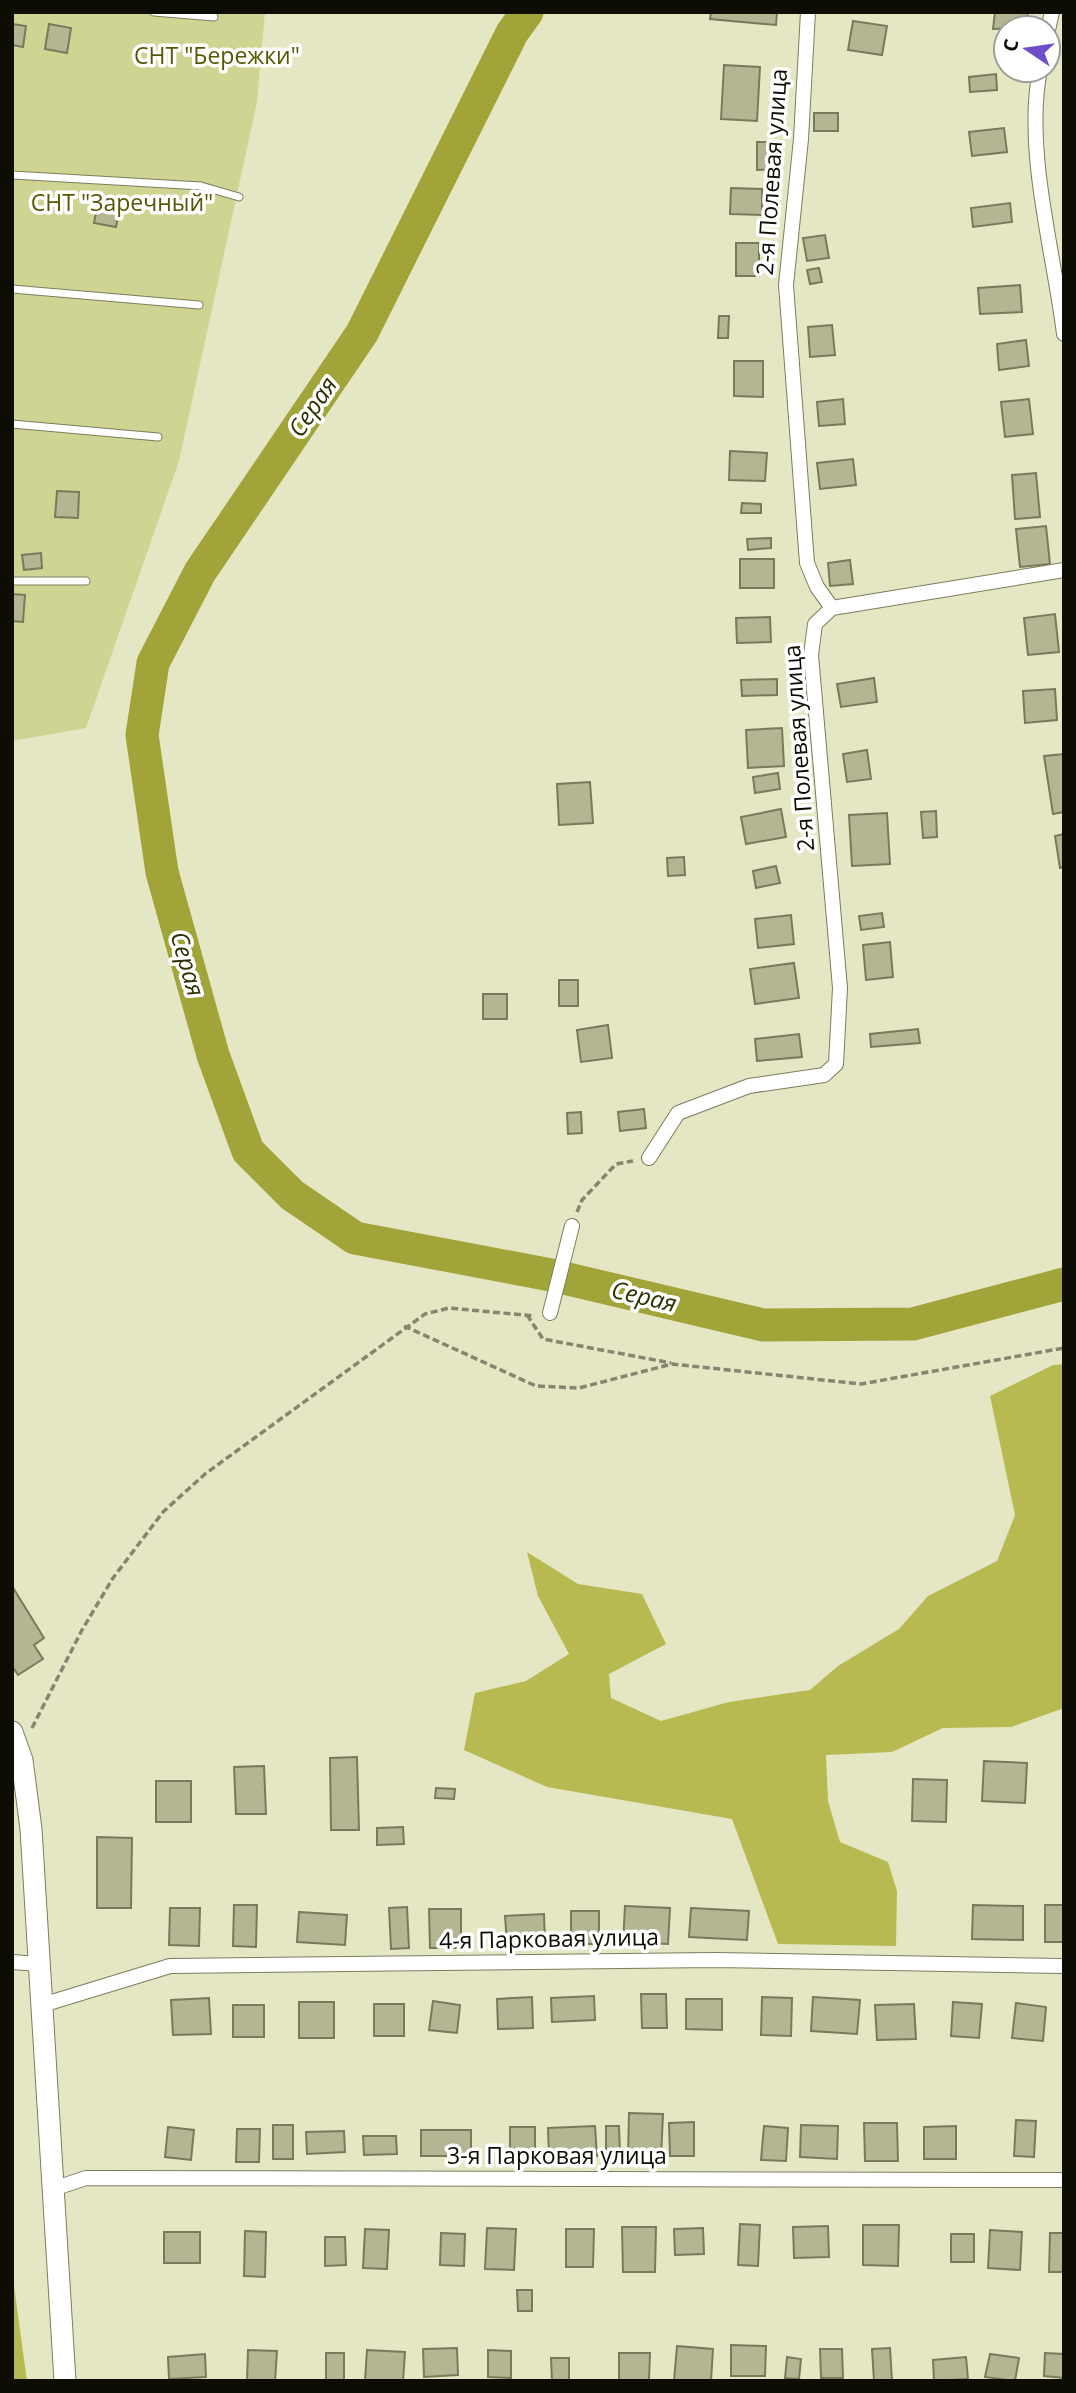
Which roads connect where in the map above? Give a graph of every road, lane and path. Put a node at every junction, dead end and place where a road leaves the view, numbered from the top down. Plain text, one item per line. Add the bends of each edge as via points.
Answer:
1 (155, 12) edge
2 (808, 12) edge
3 (214, 17) dead end
4 (1037, 84) edge
5 (12, 175) edge
6 (239, 197) dead end
7 (12, 289) edge
8 (199, 305) dead end
9 (1064, 334) edge
10 (12, 424) edge
11 (158, 437) dead end
12 (1064, 570) edge
13 (12, 580) edge
14 (86, 581) dead end
15 (832, 608) junction
16 (649, 1158) joint
17 (572, 1226) joint
18 (550, 1313) joint
19 (527, 1315) junction
20 (404, 1326) junction
21 (1064, 1348) edge
22 (672, 1364) junction
23 (12, 1732) edge
24 (22, 1760) junction
25 (12, 1962) edge
26 (39, 1964) junction
27 (1064, 1966) edge
28 (42, 2005) junction
29 (1064, 2180) edge
30 (53, 2189) junction
31 (65, 2381) edge

1 - 3 lane
2 - 15 street, 2-я Полевая улица via 786,285 807,563
4 - 9 street via 1036,145
5 - 6 lane via 201,186
7 - 8 lane
10 - 11 lane
12 - 15 street
13 - 14 lane
15 - 16 street, 2-я Полевая улица via 815,624 811,655 840,988 836,1064 824,1076 750,1086 678,1113
16 - 17 path via 616,1164 582,1200
17 - 18 street
18 - 19 path via 549,1318
19 - 20 path via 449,1308
19 - 22 path via 543,1339
20 - 22 path via 536,1386 579,1388
20 - 24 path via 205,1474 163,1512 113,1578 82,1630 49,1693
21 - 22 path via 862,1384
23 - 24 street
24 - 26 street
25 - 26 street
26 - 28 street
27 - 28 street, 4-я Парковая улица via 714,1960 170,1966
28 - 30 street
29 - 30 street, 3-я Парковая улица via 86,2178
30 - 31 street

